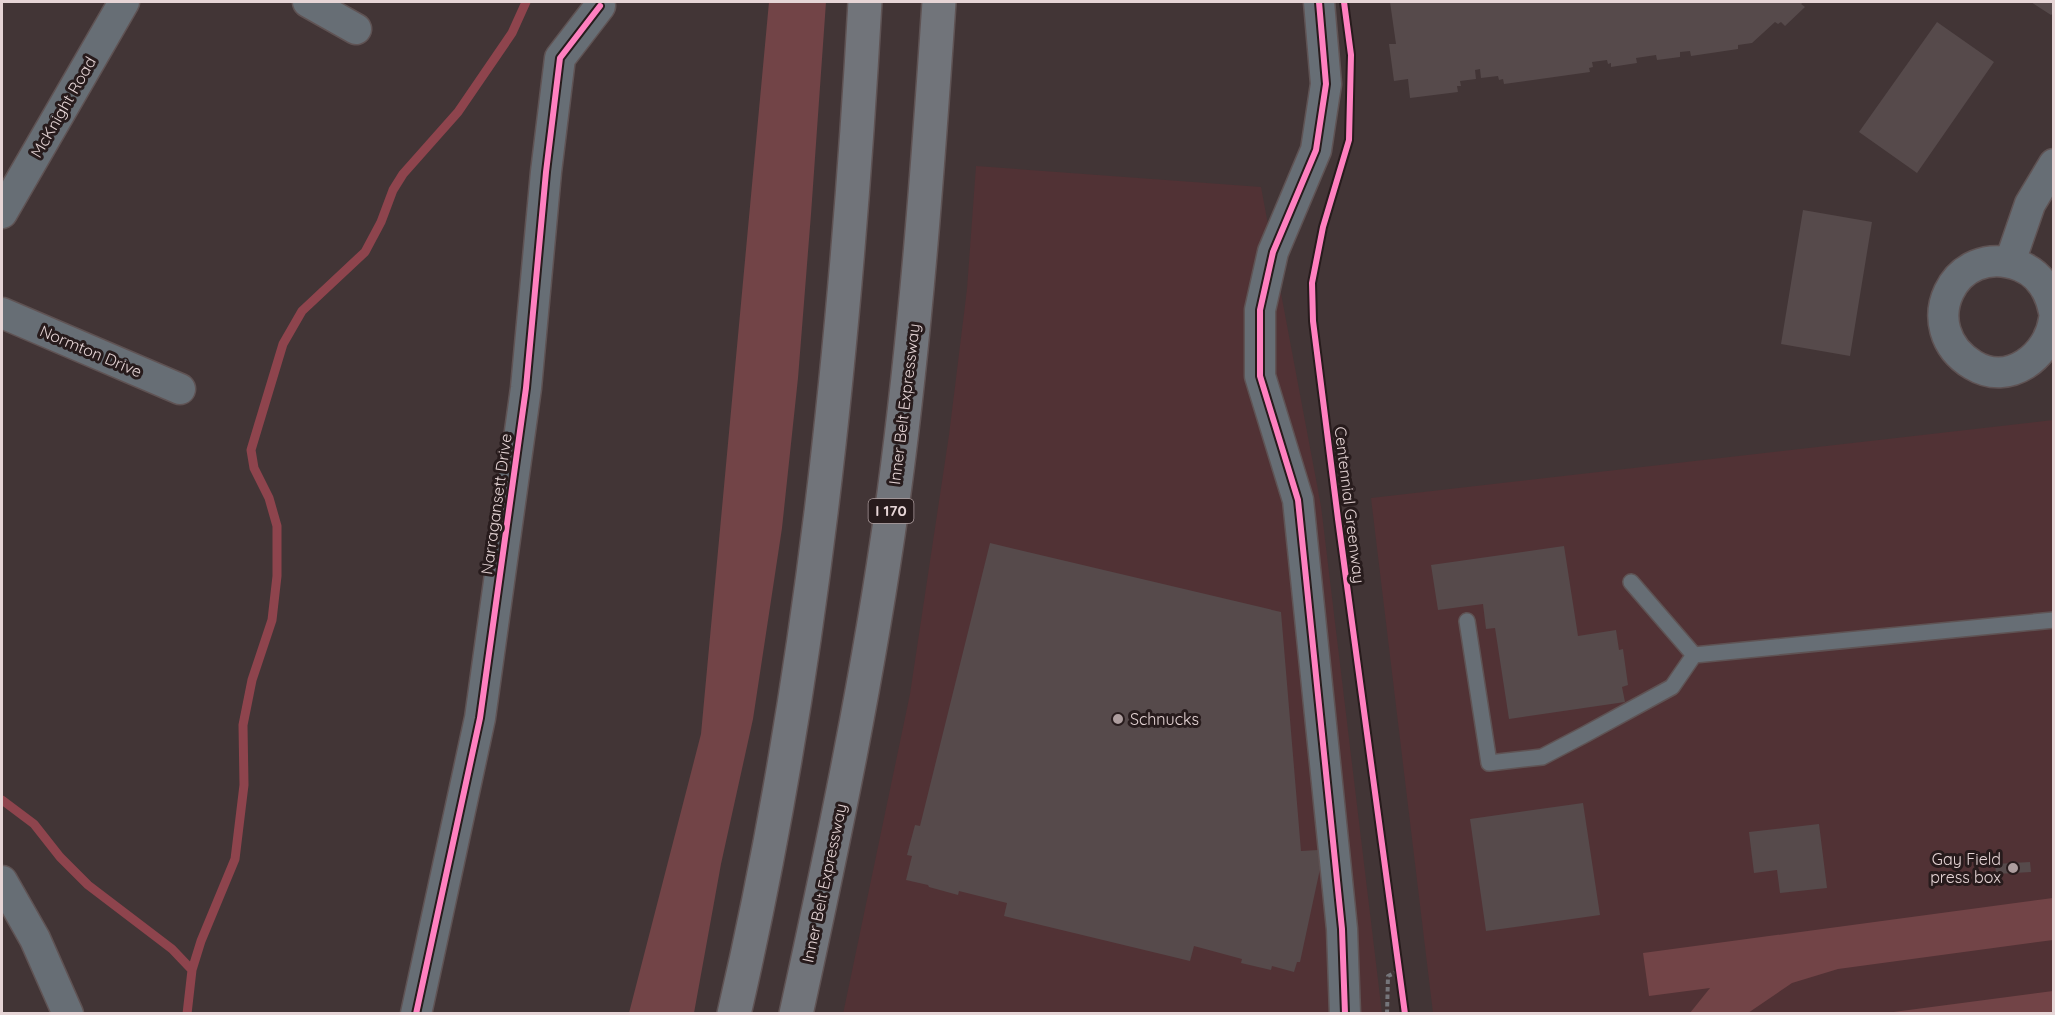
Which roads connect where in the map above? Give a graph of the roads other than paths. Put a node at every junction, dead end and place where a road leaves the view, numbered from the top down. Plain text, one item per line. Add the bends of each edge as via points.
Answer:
1 (124, 2) edge
2 (308, 2) edge
3 (865, 2) edge
4 (939, 2) edge
5 (1319, 2) edge
6 (600, 6) dead end
7 (357, 29) dead end
8 (2054, 164) edge
9 (2, 213) edge
10 (2010, 262) junction
11 (2054, 312) edge
12 (2, 313) edge
13 (2054, 319) edge
14 (180, 389) dead end
15 (1631, 582) dead end
16 (2054, 620) edge
17 (1467, 621) dead end
18 (1694, 655) junction
19 (2, 881) edge
20 (68, 1014) edge
21 (416, 1014) edge
22 (735, 1014) edge
23 (796, 1014) edge
24 (1345, 1014) edge

1 - 9 street, McKnight Road
2 - 7 street
3 - 22 highway via 857,145 824,486 793,716
4 - 23 highway, Inner Belt Expressway / I 170 via 919,268 894,494 854,732
5 - 24 street via 1326,84 1316,150 1274,252 1260,310 1260,376 1298,500 1342,929
6 - 21 street, Narragansett Drive via 560,58 526,387 480,718
8 - 10 street via 2030,204
10 - 11 street via 2028,269 2042,281
10 - 13 street via 1992,261 1959,276 1943,309 1944,328 1951,345 1978,368 1996,372 2015,369 2031,362 2044,348
12 - 14 street, Normton Drive
15 - 18 lane
16 - 18 lane
17 - 18 lane via 1489,763 1542,757 1573,741 1672,687
19 - 20 street via 35,939

